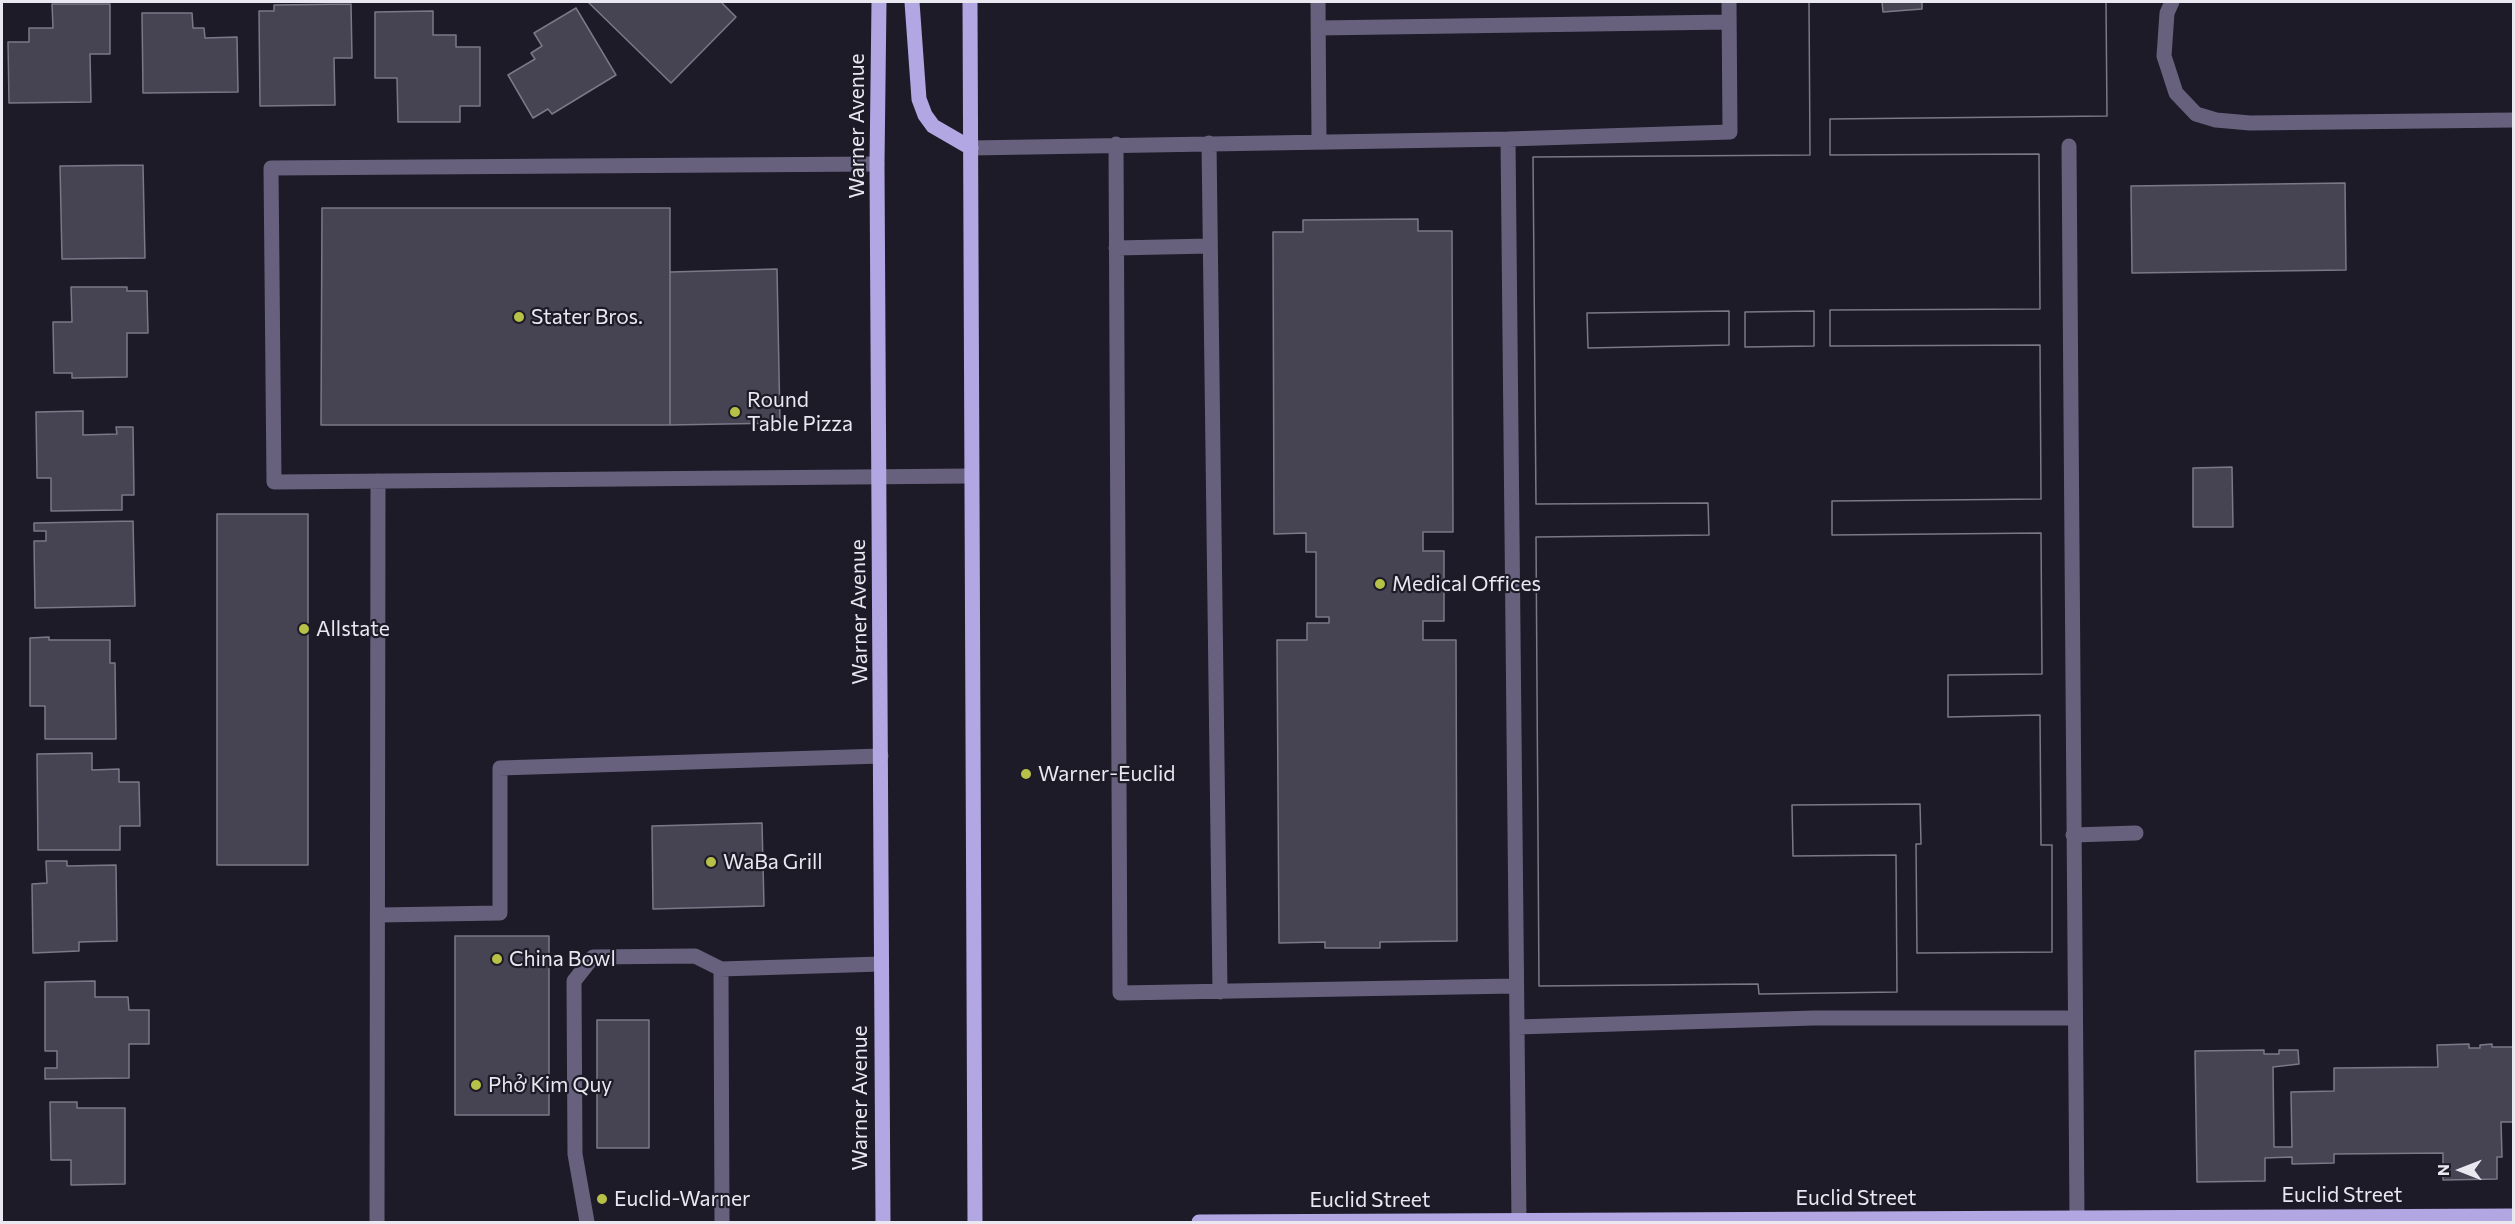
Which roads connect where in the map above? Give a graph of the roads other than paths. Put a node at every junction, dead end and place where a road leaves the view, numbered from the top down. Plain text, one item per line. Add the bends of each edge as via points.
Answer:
1 (879, 2) edge
2 (912, 2) edge
3 (970, 2) edge
4 (1318, 2) edge
5 (1729, 2) edge
6 (2172, 2) edge
7 (1729, 22) junction
8 (1318, 28) junction
9 (2514, 120) edge
10 (1508, 139) junction
11 (1319, 141) junction
12 (1209, 143) junction
13 (1116, 144) junction
14 (2069, 146) dead end
15 (971, 148) junction
16 (877, 164) junction
17 (1210, 246) junction
18 (1116, 248) junction
19 (970, 476) junction
20 (878, 477) junction
21 (378, 481) junction
22 (881, 756) junction
23 (2136, 833) dead end
24 (2073, 834) junction
25 (379, 915) junction
26 (881, 964) junction
27 (721, 969) junction
28 (1515, 986) junction
29 (1220, 992) junction
30 (2074, 1018) junction
31 (1516, 1027) junction
32 (2514, 1216) edge
33 (2077, 1217) junction
34 (377, 1222) edge
35 (587, 1222) edge
36 (722, 1222) edge
37 (883, 1222) edge
38 (975, 1222) edge
39 (1199, 1222) edge
40 (1519, 1222) edge

1 - 16 main road, Warner Avenue
2 - 15 main road via 919,99 925,115 933,126
3 - 15 main road
4 - 8 lane
5 - 7 lane
6 - 9 lane via 2164,56 2176,93 2196,114 2250,123
7 - 8 lane
7 - 10 lane via 1730,132
8 - 11 lane
10 - 11 lane
10 - 28 lane
11 - 12 lane
12 - 13 lane
12 - 17 lane
13 - 15 lane
13 - 18 lane
14 - 24 lane
15 - 19 main road
16 - 20 main road, Warner Avenue
16 - 21 lane via 271,168 274,482
17 - 18 lane
17 - 29 lane
18 - 29 lane via 1120,993
19 - 20 lane
19 - 38 main road
20 - 21 lane
20 - 22 main road, Warner Avenue
21 - 25 lane
22 - 25 lane via 500,768 500,913
22 - 26 main road, Warner Avenue
23 - 24 lane
24 - 30 lane
25 - 34 lane
26 - 27 lane
26 - 37 main road, Warner Avenue
27 - 35 lane via 695,956 593,957 574,981 575,1154
27 - 36 lane
28 - 29 lane
28 - 31 lane
30 - 31 lane via 1814,1018
30 - 33 lane
31 - 40 lane
32 - 33 main road, Euclid Street
33 - 40 main road, Euclid Street
39 - 40 main road, Euclid Street

